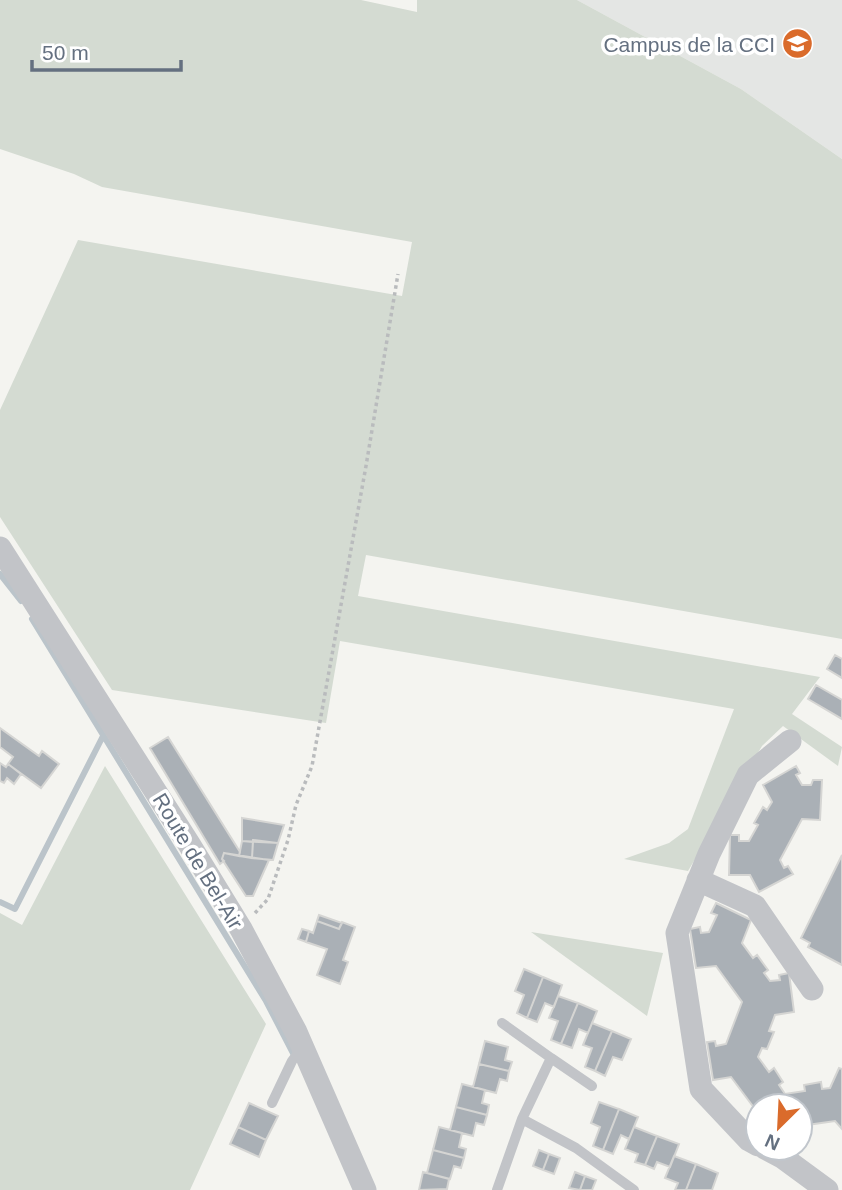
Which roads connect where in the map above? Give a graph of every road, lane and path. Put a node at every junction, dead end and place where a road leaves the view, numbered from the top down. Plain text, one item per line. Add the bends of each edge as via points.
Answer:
1 (398, 274) dead end
2 (0, 548) edge
3 (790, 741) dead end
4 (698, 880) junction
5 (241, 929) junction
6 (812, 989) dead end
7 (502, 1023) dead end
8 (303, 1047) junction
9 (551, 1058) junction
10 (592, 1086) dead end
11 (272, 1104) dead end
12 (522, 1119) junction
13 (744, 1135) edge
14 (789, 1162) edge
15 (365, 1190) edge
16 (497, 1190) edge
17 (634, 1190) edge
18 (827, 1190) edge

1 - 5 path via 312,766 268,899
2 - 5 street, Route de Bel-Air
3 - 4 street via 748,775
4 - 6 street via 755,906
4 - 13 street via 677,933 701,1089
5 - 8 street, Route de Bel-Air
7 - 9 lane
8 - 11 lane
8 - 15 street, Route de Bel-Air
9 - 10 lane
9 - 12 lane
12 - 16 lane
12 - 17 lane via 576,1148
14 - 18 street

